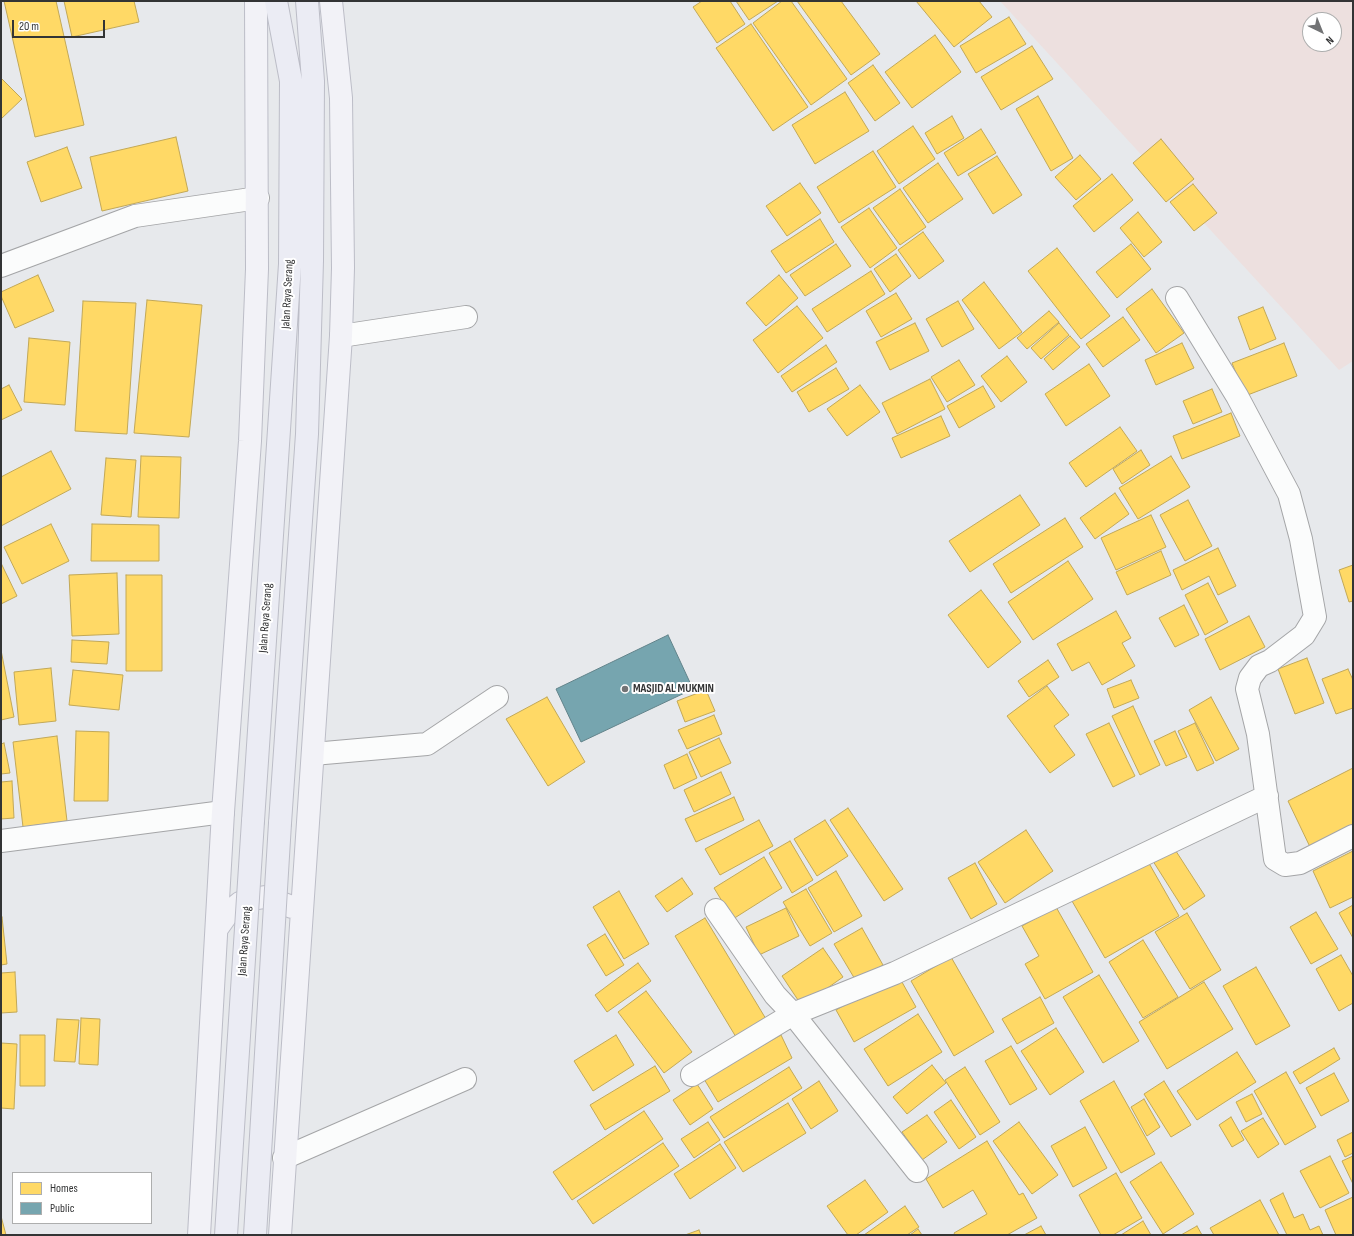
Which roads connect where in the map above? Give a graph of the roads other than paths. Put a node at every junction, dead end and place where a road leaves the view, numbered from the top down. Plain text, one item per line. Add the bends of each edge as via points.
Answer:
1 (256, 1) edge
2 (276, 1) edge
3 (307, 1) edge
4 (331, 1) edge
5 (258, 198) junction
6 (1, 266) edge
7 (1177, 298) dead end
8 (466, 317) dead end
9 (341, 336) junction
10 (497, 697) dead end
11 (314, 754) junction
12 (1267, 796) junction
13 (223, 812) junction
14 (1353, 836) edge
15 (1, 841) edge
16 (716, 910) dead end
17 (302, 915) junction
18 (218, 927) junction
19 (793, 1014) junction
20 (692, 1075) dead end
21 (465, 1079) dead end
22 (284, 1158) junction
23 (917, 1171) dead end
24 (199, 1235) edge
25 (226, 1235) edge
26 (255, 1235) edge
27 (280, 1235) edge

1 - 5 main road
2 - 25 highway, Jalan Raya Serang, bridge via 291,81 290,264
3 - 26 highway, Jalan Raya Serang, bridge via 313,81 312,261 307,434
4 - 9 main road via 341,98
5 - 6 street via 135,216
5 - 13 main road via 250,441
7 - 12 street via 1238,396 1289,494 1301,539 1315,617 1304,635 1270,661 1259,666 1250,678 1247,689 1258,734
8 - 9 street
9 - 11 main road
10 - 11 street via 427,744
11 - 17 main road
12 - 14 street via 1275,859 1285,864 1300,863
12 - 19 street via 895,973
13 - 15 street
13 - 18 main road
16 - 19 street via 775,996
17 - 18 main road via 287,904 265,897 240,903 228,913
17 - 22 main road
18 - 24 main road
19 - 20 street
19 - 23 street
21 - 22 street
22 - 27 main road

